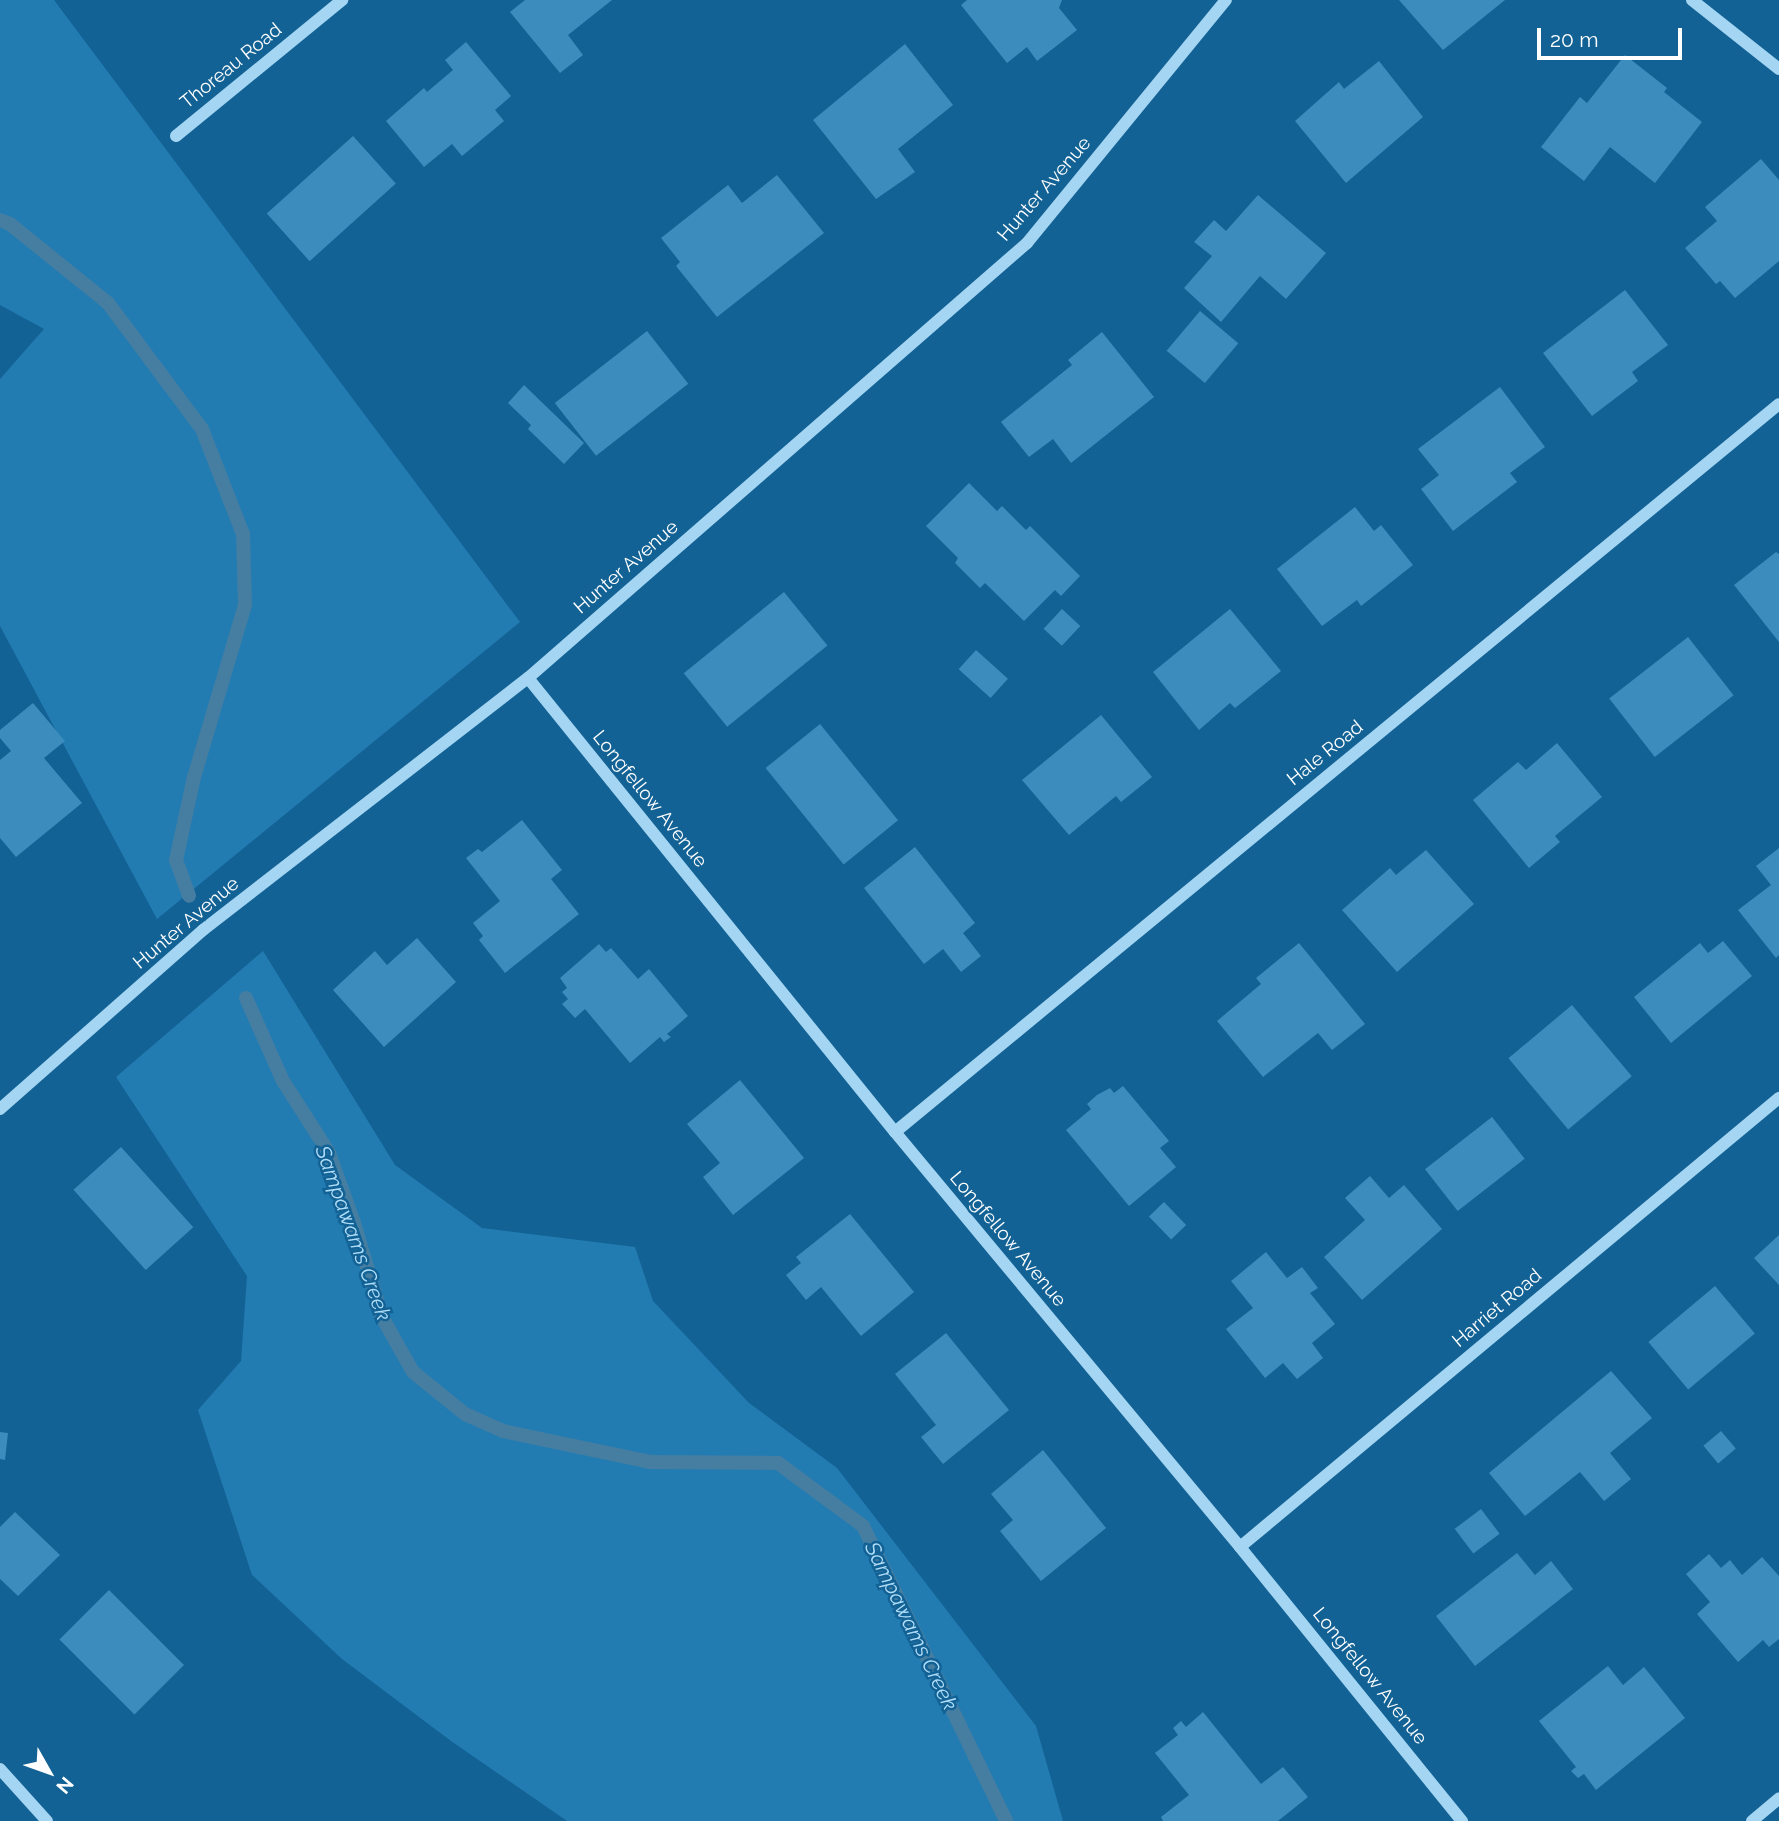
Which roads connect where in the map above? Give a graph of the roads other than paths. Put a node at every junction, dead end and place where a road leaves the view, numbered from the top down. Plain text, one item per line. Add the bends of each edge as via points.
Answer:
1 (342, 0) edge
2 (1226, 0) edge
3 (1692, 0) edge
4 (1779, 69) edge
5 (176, 136) dead end
6 (1779, 404) edge
7 (528, 678) junction
8 (1779, 1098) edge
9 (0, 1109) edge
10 (895, 1132) junction
11 (1240, 1547) junction
12 (0, 1769) edge
13 (1779, 1798) edge
14 (47, 1821) edge
15 (1462, 1821) edge
16 (1752, 1821) edge

1 - 5 street, Thoreau Road
2 - 7 street, Hunter Avenue via 1027,243
3 - 4 street
6 - 10 street, Hale Road
7 - 9 street, Hunter Avenue via 203,930
7 - 10 street, Longfellow Avenue
8 - 11 street, Harriet Road
10 - 11 street, Longfellow Avenue
11 - 15 street, Longfellow Avenue
12 - 14 street
13 - 16 street

